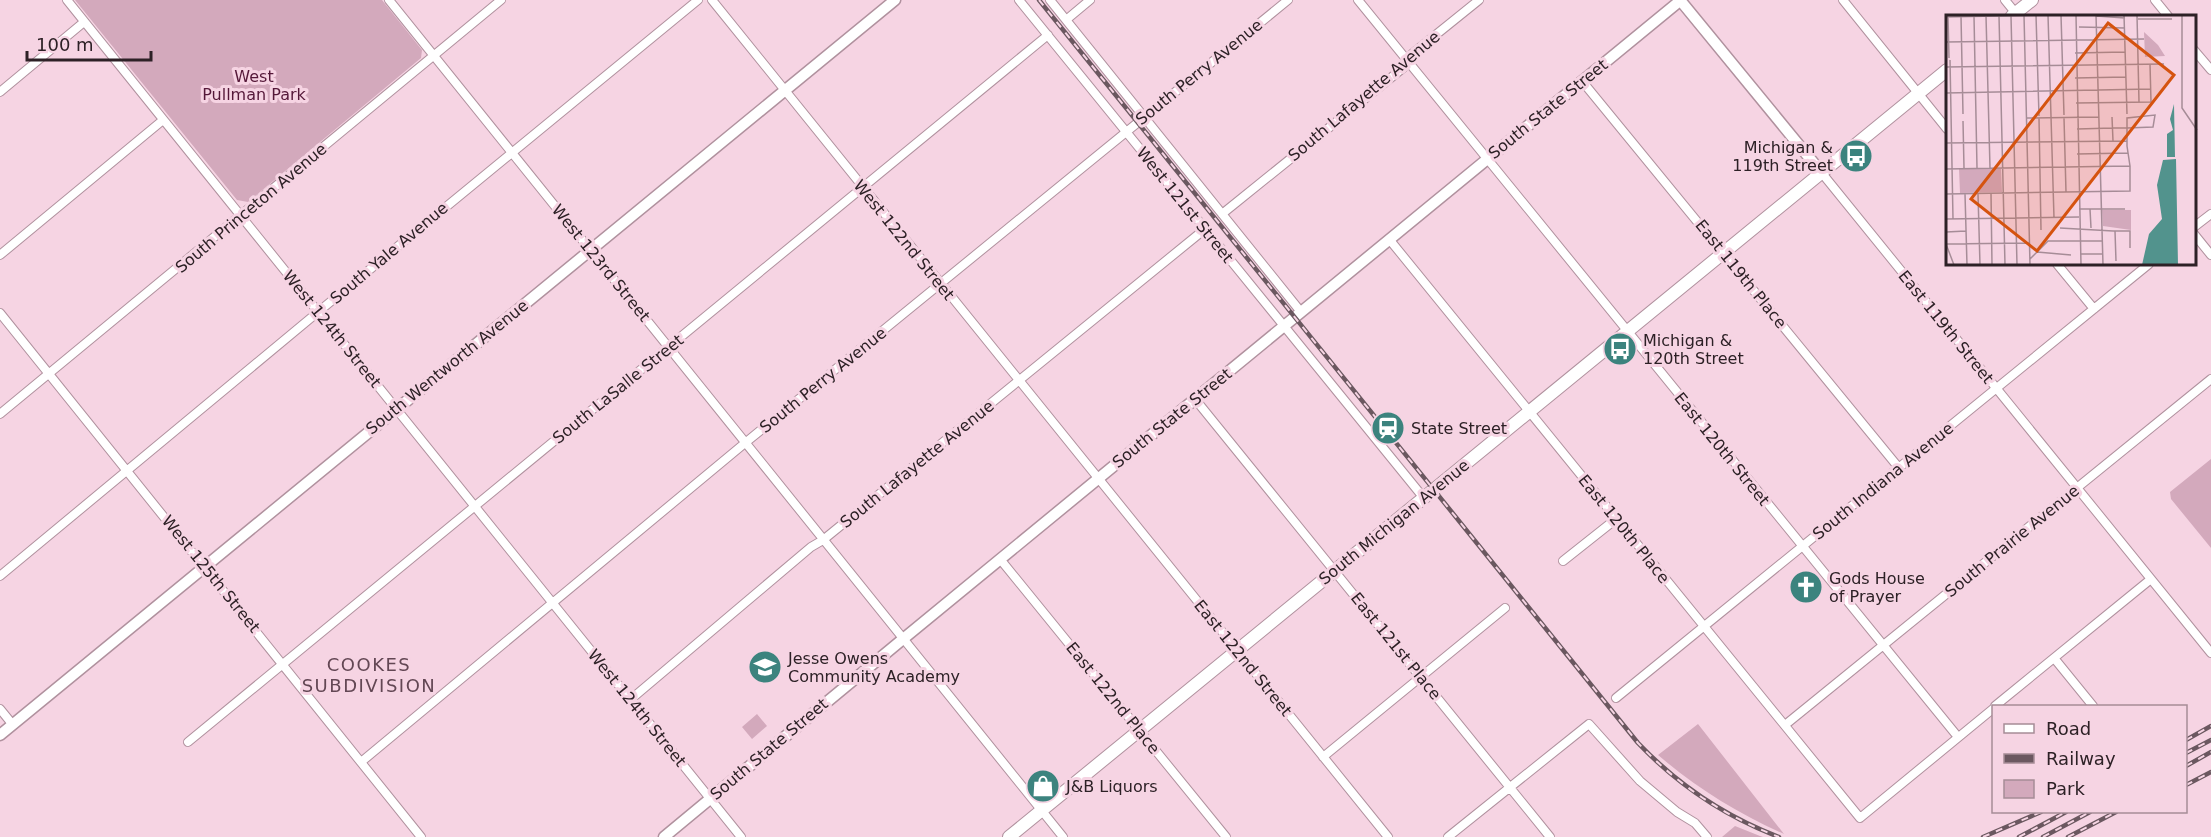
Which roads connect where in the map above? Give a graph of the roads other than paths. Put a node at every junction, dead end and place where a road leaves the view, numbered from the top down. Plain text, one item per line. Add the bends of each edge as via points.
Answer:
1 (67, 0) edge
2 (389, 0) edge
3 (501, 0) edge
4 (698, 0) edge
5 (712, 0) edge
6 (895, 0) edge
7 (1019, 0) edge
8 (1050, 0) edge
9 (1090, 0) edge
10 (1288, 0) edge
11 (1358, 0) edge
12 (1479, 0) edge
13 (1681, 0) edge
14 (1843, 0) edge
15 (2005, 0) edge
16 (2032, 0) edge
17 (2155, 0) edge
18 (2015, 15) edge
19 (2167, 15) edge
20 (1066, 20) junction
21 (84, 22) junction
22 (1047, 35) junction
23 (2196, 52) edge
24 (433, 55) junction
25 (1407, 61) junction
26 (2211, 70) edge
27 (1946, 71) edge
28 (1582, 81) junction
29 (784, 91) junction
30 (0, 92) edge
31 (1918, 93) junction
32 (1144, 117) junction
33 (164, 120) junction
34 (1946, 128) edge
35 (1126, 132) junction
36 (511, 152) junction
37 (1486, 160) junction
38 (1821, 172) junction
39 (862, 188) junction
40 (1222, 214) junction
41 (2211, 214) edge
42 (241, 216) junction
43 (2196, 225) edge
44 (1204, 229) junction
45 (2196, 236) edge
46 (1389, 239) junction
47 (590, 250) junction
48 (1723, 252) junction
49 (0, 255) edge
50 (2211, 255) edge
51 (2059, 266) edge
52 (2147, 266) edge
53 (940, 284) junction
54 (2094, 309) junction
55 (318, 312) junction
56 (1301, 312) junction
57 (0, 313) edge
58 (1283, 326) junction
59 (1626, 331) junction
60 (669, 347) junction
61 (49, 374) junction
62 (2211, 379) edge
63 (1018, 381) junction
64 (1996, 388) junction
65 (1195, 399) junction
66 (396, 409) junction
67 (1529, 411) junction
68 (0, 414) edge
69 (745, 443) junction
70 (1899, 468) junction
71 (128, 471) junction
72 (1097, 479) junction
73 (2077, 488) junction
74 (1424, 497) junction
75 (475, 507) junction
76 (1616, 519) junction
77 (823, 540) junction
78 (1803, 548) junction
79 (1000, 559) junction
80 (1563, 561) dead end
81 (205, 567) junction
82 (1335, 570) junction
83 (0, 576) edge
84 (2151, 579) junction
85 (552, 603) junction
86 (1505, 608) dead end
87 (1705, 627) junction
88 (903, 639) junction
89 (1883, 646) junction
90 (1237, 651) junction
91 (2211, 653) edge
92 (2054, 658) junction
93 (282, 665) junction
94 (1421, 677) junction
95 (1616, 698) dead end
96 (630, 700) junction
97 (1996, 705) edge
98 (2092, 705) edge
99 (0, 709) edge
100 (1992, 709) edge
101 (13, 724) junction
102 (1785, 725) junction
103 (1140, 730) junction
104 (0, 735) edge
105 (1958, 737) junction
106 (188, 742) dead end
107 (1323, 757) junction
108 (361, 762) junction
109 (1510, 787) junction
110 (710, 798) junction
111 (1041, 810) junction
112 (421, 837) edge
113 (664, 837) edge
114 (741, 837) edge
115 (1009, 837) edge
116 (1064, 837) edge
117 (1226, 837) edge
118 (1388, 837) edge
119 (1448, 837) edge
120 (1550, 837) edge
121 (1707, 837) edge

1 - 21 street, West 124th Street
2 - 24 street, West 123rd Street
3 - 24 street, South Princeton Avenue
4 - 36 street, South Yale Avenue
5 - 29 street, West 122nd Street
6 - 29 street, South Wentworth Avenue
7 - 22 street, West 121st Street
8 - 20 street, West 121st Street
9 - 20 street
10 - 32 street, South Perry Avenue
11 - 25 street, East 120th Street
12 - 25 street, South Lafayette Avenue
13 - 28 street, South State Street
13 - 38 street, East 119th Street
14 - 31 street
15 - 18 street
16 - 18 main road
17 - 19 street
20 - 32 street, West 121st Street
21 - 30 street
21 - 33 street, West 124th Street
22 - 35 street, West 121st Street
22 - 39 street, South LaSalle Street
23 - 26 street
24 - 36 street, West 123rd Street
24 - 42 street, South Princeton Avenue
25 - 37 street, East 120th Street
25 - 40 street, South Lafayette Avenue
27 - 31 main road, South Michigan Avenue
28 - 37 street, South State Street
28 - 48 street, East 119th Place
29 - 39 street, West 122nd Street
29 - 47 street, South Wentworth Avenue
31 - 34 street
31 - 38 main road, South Michigan Avenue
32 - 35 street, South Perry Avenue
32 - 40 street, West 121st Street
33 - 42 street, West 124th Street
33 - 49 street
35 - 44 street, West 121st Street
35 - 53 street, South Perry Avenue
36 - 47 street, West 123rd Street
36 - 55 street, South Yale Avenue
37 - 46 street, South State Street
37 - 59 street, East 120th Street
38 - 48 main road, South Michigan Avenue
38 - 64 street, East 119th Street
39 - 53 street, West 122nd Street
39 - 60 street, South LaSalle Street
40 - 56 street, West 121st Street
41 - 43 street
42 - 55 street, West 124th Street
42 - 61 street, South Princeton Avenue
44 - 58 street, West 121st Street
44 - 63 street, South Lafayette Avenue
45 - 50 street
46 - 56 street, South State Street
46 - 67 street, East 120th Place
47 - 60 street, West 123rd Street
47 - 66 street, South Wentworth Avenue
48 - 59 main road, South Michigan Avenue
48 - 70 street, East 119th Place
51 - 54 street
52 - 54 street, South Indiana Avenue
53 - 63 street, West 122nd Street
53 - 69 street, South Perry Avenue
54 - 64 street, South Indiana Avenue
55 - 66 street, West 124th Street
55 - 71 street, South Yale Avenue
56 - 58 street, South State Street
57 - 61 street, West 125th Street
58 - 65 street, South State Street
58 - 74 street, West 121st Street
59 - 67 main road, South Michigan Avenue
59 - 78 street, East 120th Street
60 - 69 street, West 123rd Street
60 - 75 street, South LaSalle Street
61 - 68 street, South Princeton Avenue
61 - 71 street, West 125th Street
62 - 73 street, South Prairie Avenue
63 - 72 street, West 122nd Street
63 - 77 street, South Lafayette Avenue
64 - 70 street, South Indiana Avenue
64 - 73 street, East 119th Street
65 - 72 street, South State Street
65 - 82 street, East 121st Place
66 - 75 street, West 124th Street
66 - 81 street, South Wentworth Avenue
67 - 74 main road, South Michigan Avenue
67 - 76 street, East 120th Place
69 - 77 street, West 123rd Street
69 - 85 street, South Perry Avenue
70 - 78 street, South Indiana Avenue
71 - 81 street, West 125th Street
71 - 83 street, South Yale Avenue
72 - 79 street, South State Street
72 - 90 street, East 122nd Street
73 - 84 street, East 119th Street
73 - 89 street, South Prairie Avenue
74 - 82 main road, South Michigan Avenue
75 - 85 street, West 124th Street
75 - 93 street, South LaSalle Street
76 - 80 street
76 - 87 street, East 120th Place
77 - 88 street, West 123rd Street
77 - 96 street, South Lafayette Avenue
78 - 87 street, South Indiana Avenue
78 - 89 street, East 120th Street
79 - 88 street, South State Street
79 - 103 street, East 122nd Place
81 - 93 street, West 125th Street
81 - 101 street, South Wentworth Avenue
82 - 90 main road, South Michigan Avenue
82 - 94 street, East 121st Place
84 - 91 street, East 119th Street
84 - 92 street
85 - 96 street, West 124th Street
85 - 108 street, South Perry Avenue
86 - 94 street
87 - 95 street, South Indiana Avenue
87 - 102 street, East 120th Place
88 - 110 street, South State Street
88 - 111 street, West 123rd Street
89 - 102 street, South Prairie Avenue
89 - 105 street, East 120th Street
90 - 103 main road, South Michigan Avenue
90 - 107 street, East 122nd Street
92 - 97 street
92 - 98 street
93 - 106 street, South LaSalle Street
93 - 108 street, West 125th Street
94 - 107 street
94 - 109 street, East 121st Place
96 - 110 street, West 124th Street
99 - 101 street
100 - 105 street
101 - 104 street, South Wentworth Avenue
102 - 105 street, East 120th Place via 1860,818
103 - 111 main road, South Michigan Avenue
103 - 117 street, East 122nd Place
107 - 118 street, East 122nd Street
108 - 112 street, West 125th Street
109 - 119 street
109 - 120 street, East 121st Place
109 - 121 street via 1588,724 1640,781 1695,823
110 - 113 street, South State Street
110 - 114 street, West 124th Street
111 - 115 main road, South Michigan Avenue
111 - 116 street, West 123rd Street

